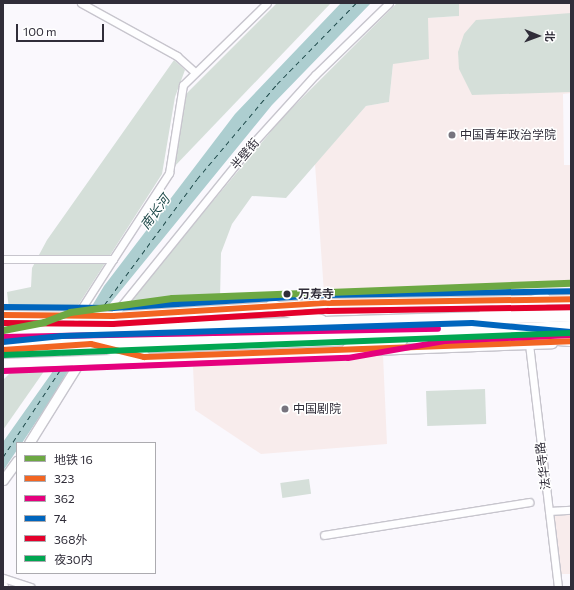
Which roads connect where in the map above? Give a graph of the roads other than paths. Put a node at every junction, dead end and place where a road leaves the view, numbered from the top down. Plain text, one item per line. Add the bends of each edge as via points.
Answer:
1 (81, 3) edge
2 (267, 3) edge
3 (389, 3) edge
4 (195, 72) junction
5 (3, 259) edge
6 (113, 259) junction
7 (544, 299) junction
8 (571, 299) edge
9 (272, 306) junction
10 (3, 314) edge
11 (571, 315) edge
12 (110, 316) junction
13 (76, 317) junction
14 (457, 320) junction
15 (332, 324) junction
16 (571, 327) edge
17 (3, 329) edge
18 (72, 331) junction
19 (472, 332) junction
20 (444, 333) junction
21 (3, 338) edge
22 (571, 341) edge
23 (3, 344) edge
24 (62, 344) junction
25 (91, 344) junction
26 (529, 344) junction
27 (3, 350) edge
28 (348, 350) junction
29 (144, 357) junction
30 (80, 361) junction
31 (3, 363) edge
32 (30, 442) edge
33 (16, 462) edge
34 (3, 480) edge
35 (529, 502) dead end
36 (571, 510) edge
37 (549, 511) junction
38 (324, 535) dead end
39 (3, 578) edge
40 (30, 587) edge
41 (558, 587) edge

1 - 4 street via 177,56
2 - 4 street
3 - 12 street, 半壁街 via 315,75 254,142
4 - 6 street via 183,85 169,173
5 - 6 street
6 - 13 street
7 - 8 street
7 - 9 street
7 - 14 highway
9 - 12 street
9 - 15 highway
10 - 13 street
11 - 14 highway
12 - 13 street
14 - 15 highway
15 - 18 highway
16 - 19 highway
17 - 18 highway
18 - 21 highway
19 - 20 highway
19 - 22 highway
20 - 25 highway
20 - 28 highway
22 - 26 street
23 - 24 highway
24 - 25 highway
24 - 27 highway
25 - 29 highway
26 - 28 street
26 - 37 street, 法华寺路
28 - 29 street
29 - 30 street
30 - 31 street
30 - 32 street
33 - 34 street
35 - 38 street
36 - 37 street
37 - 41 street, 法华寺路
39 - 40 street

